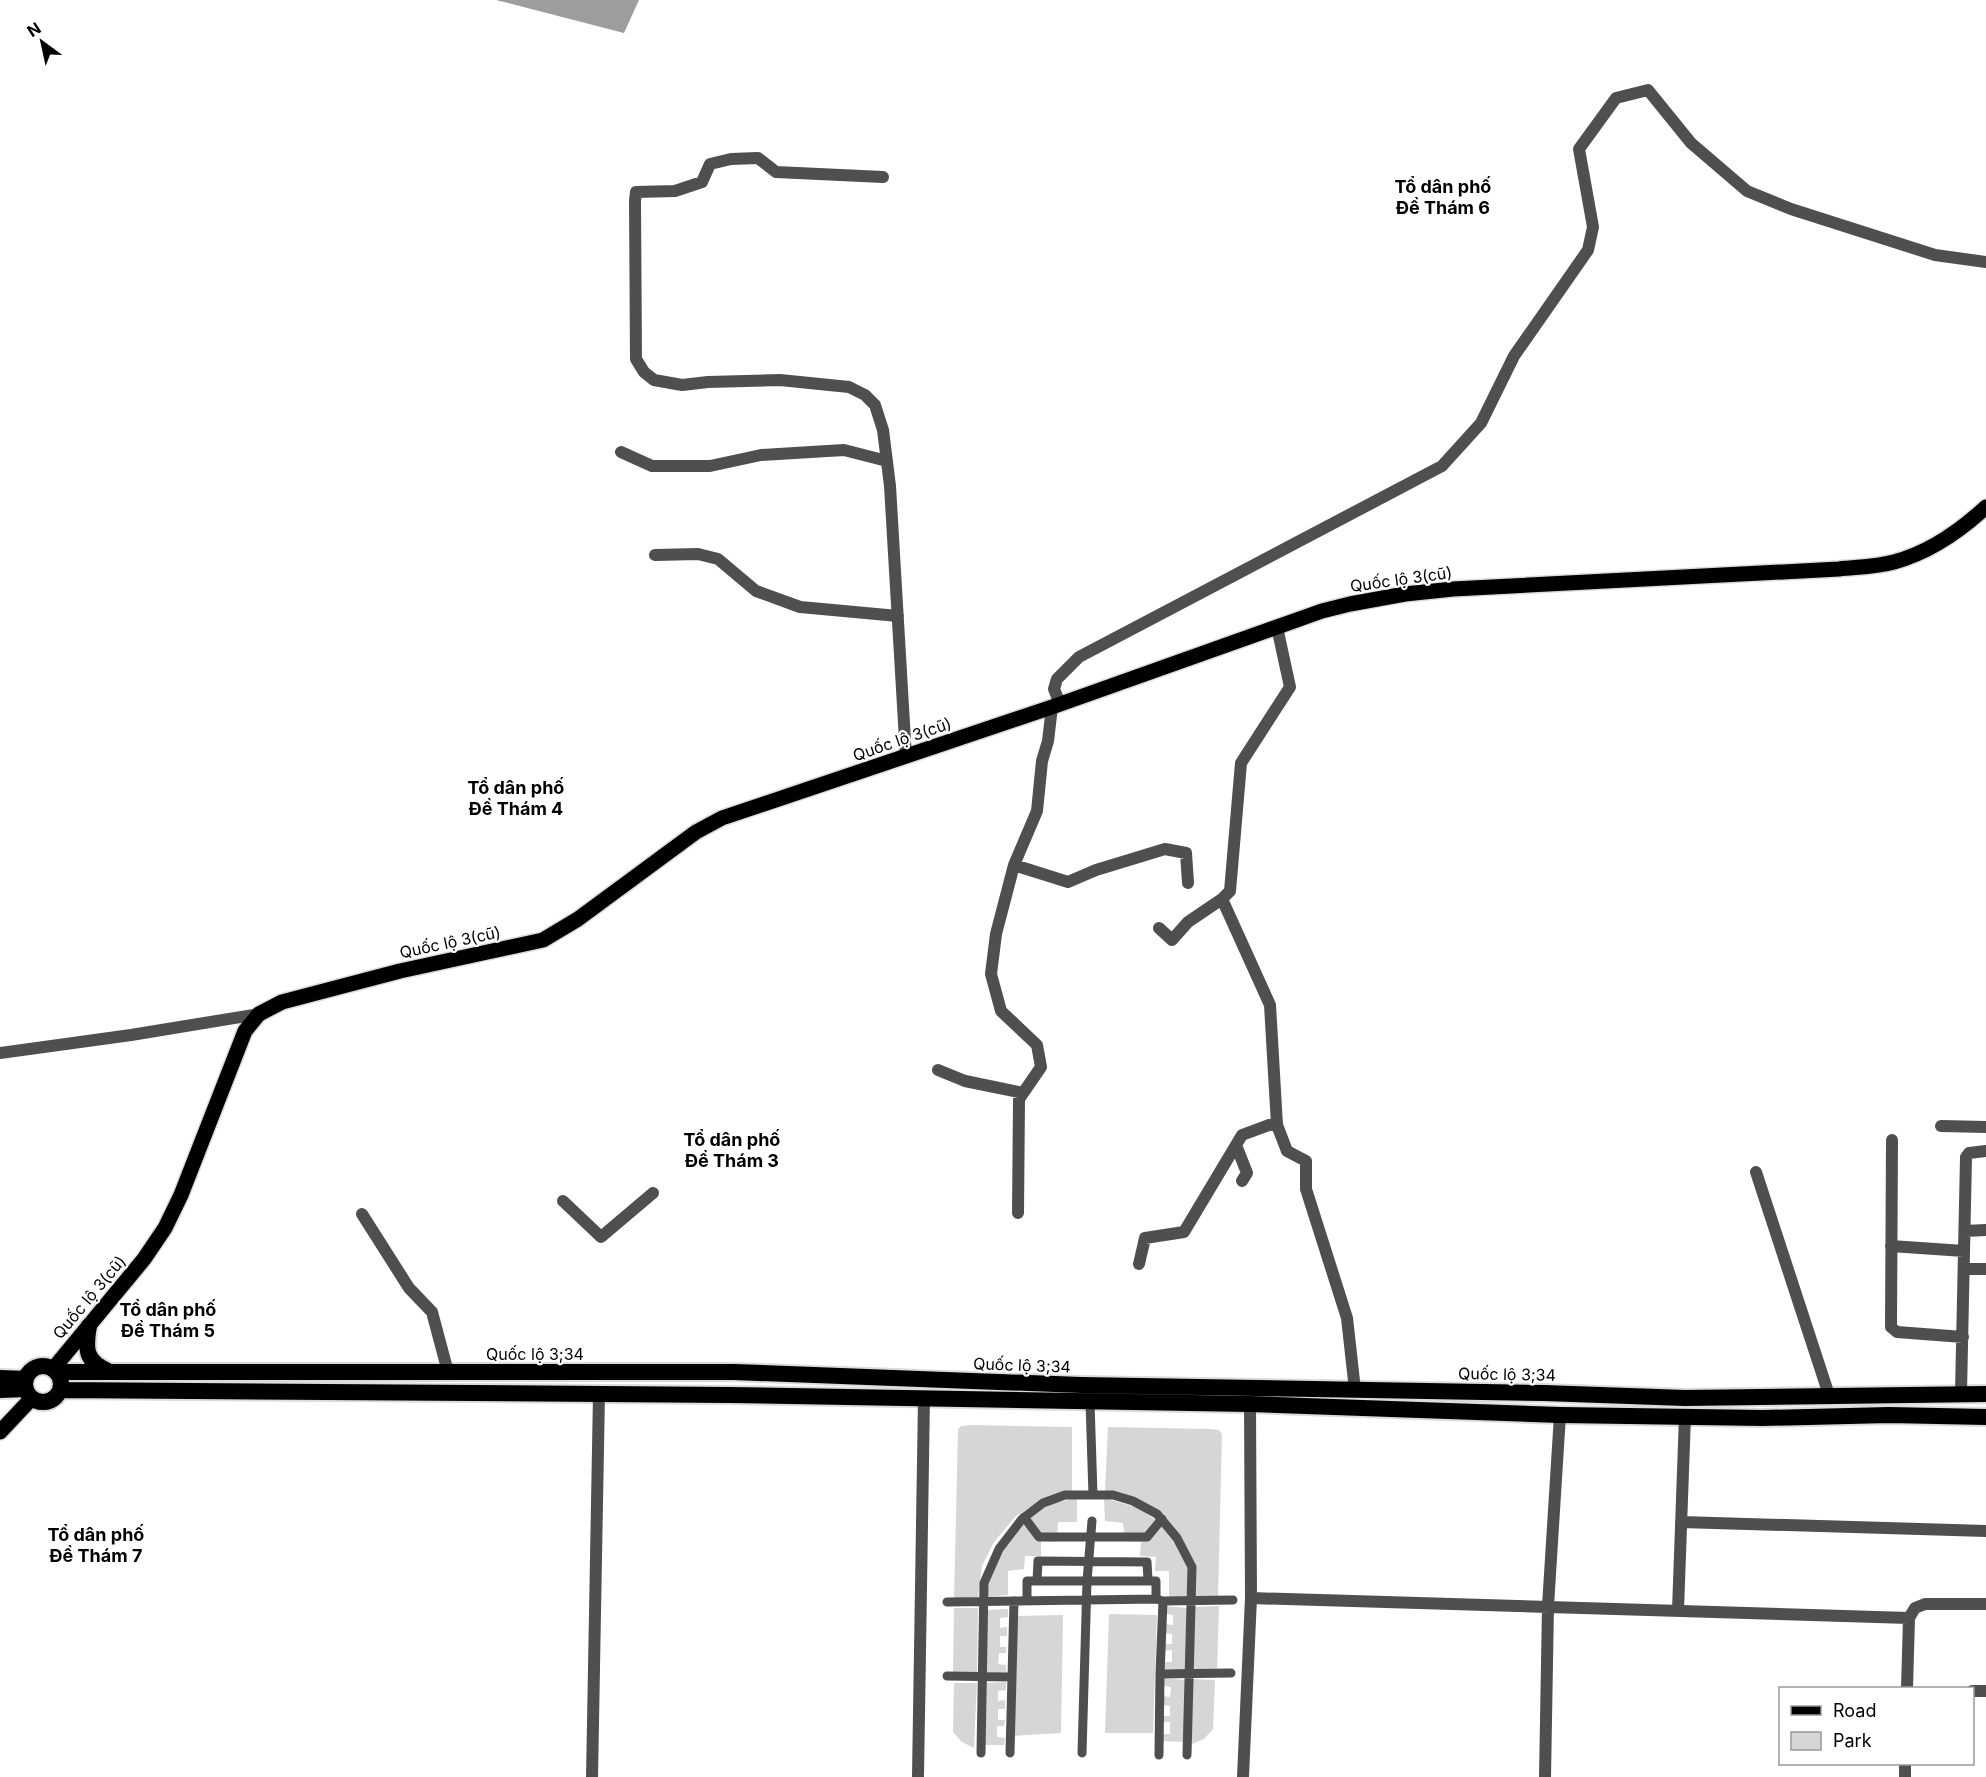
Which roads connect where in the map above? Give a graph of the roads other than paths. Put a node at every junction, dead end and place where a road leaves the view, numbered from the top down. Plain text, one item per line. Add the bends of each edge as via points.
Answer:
1 (883, 177) dead end
2 (1986, 262) edge
3 (621, 452) dead end
4 (887, 462) junction
5 (1986, 507) edge
6 (655, 555) dead end
7 (898, 615) junction
8 (1277, 627) junction
9 (1056, 705) junction
10 (906, 757) junction
11 (1014, 865) junction
12 (1188, 883) dead end
13 (1222, 899) junction
14 (1159, 928) dead end
15 (259, 1014) junction
16 (0, 1053) edge
17 (938, 1070) dead end
18 (1023, 1093) junction
19 (1277, 1122) junction
20 (1941, 1126) dead end
21 (1986, 1127) edge
22 (1892, 1140) dead end
23 (1236, 1145) junction
24 (1986, 1151) edge
25 (1756, 1172) dead end
26 (1242, 1181) dead end
27 (653, 1193) dead end
28 (563, 1200) dead end
29 (1018, 1213) dead end
30 (362, 1214) dead end
31 (1986, 1230) edge
32 (1965, 1231) junction
33 (1891, 1246) junction
34 (1964, 1251) junction
35 (1139, 1264) dead end
36 (1964, 1269) junction
37 (1986, 1269) edge
38 (88, 1326) junction
39 (1963, 1337) junction
40 (54, 1370) junction
41 (109, 1372) junction
42 (448, 1372) junction
43 (729, 1372) junction
44 (0, 1378) edge
45 (924, 1380) junction
46 (28, 1389) junction
47 (1355, 1389) junction
48 (0, 1390) edge
49 (60, 1390) junction
50 (1961, 1393) junction
51 (599, 1394) junction
52 (1581, 1394) junction
53 (1986, 1394) edge
54 (729, 1395) junction
55 (1829, 1395) junction
56 (1250, 1396) junction
57 (924, 1398) junction
58 (1090, 1402) junction
59 (1560, 1415) junction
60 (1685, 1416) junction
61 (1830, 1416) junction
62 (1986, 1417) edge
63 (0, 1432) edge
64 (1093, 1495) junction
65 (1024, 1517) junction
66 (1162, 1519) junction
67 (1092, 1521) dead end
68 (1681, 1522) junction
69 (1986, 1531) edge
70 (1091, 1538) junction
71 (1088, 1561) junction
72 (1148, 1580) junction
73 (1037, 1581) junction
74 (1087, 1581) junction
75 (1251, 1598) junction
76 (1087, 1600) junction
77 (1160, 1600) junction
78 (1233, 1600) dead end
79 (983, 1601) junction
80 (1014, 1601) junction
81 (1027, 1601) junction
82 (947, 1602) dead end
83 (1191, 1602) junction
84 (1986, 1604) edge
85 (1548, 1606) junction
86 (1678, 1610) junction
87 (1909, 1618) junction
88 (1231, 1673) dead end
89 (1160, 1674) junction
90 (1188, 1674) junction
91 (947, 1676) dead end
92 (982, 1676) junction
93 (1012, 1677) junction
94 (1907, 1687) edge
95 (981, 1753) dead end
96 (1010, 1753) dead end
97 (1082, 1753) dead end
98 (1159, 1755) dead end
99 (1187, 1755) dead end
100 (592, 1777) edge
101 (918, 1777) edge
102 (1243, 1777) edge
103 (1545, 1777) edge

1 - 4 street via 776,172 758,158 731,159 710,164 702,182 675,191 636,192 636,359 654,380 682,385 780,380 849,387 875,405
2 - 9 street via 1935,255 1747,191 1690,143 1648,90 1616,98 1579,149 1593,228 1588,250 1514,356 1480,423 1442,466 1079,657 1057,679
3 - 4 street via 652,466 710,466 761,455 844,450
4 - 7 street
5 - 8 main road, Quốc lộ 3(cũ) via 1936,544 1893,562 1839,569 1405,594 1341,606
6 - 7 street via 698,554 718,559 756,591 800,607
7 - 10 street
8 - 9 main road, Quốc lộ 3(cũ)
8 - 13 street via 1290,687 1241,763 1230,891
9 - 10 main road, Quốc lộ 3(cũ)
9 - 11 street via 1042,761 1037,811
10 - 15 main road, Quốc lộ 3(cũ) via 722,818 696,832 578,919 543,940 400,971 282,1002
11 - 12 street via 1068,882 1165,849 1186,853
11 - 18 street via 996,934 991,974 1001,1011 1037,1045 1041,1067
13 - 14 street via 1188,922 1172,940
13 - 19 street via 1270,1005
15 - 16 street
15 - 38 main road, Quốc lộ 3(cũ) via 245,1031 165,1228
17 - 18 street via 965,1081
18 - 29 street via 1019,1099
19 - 23 street via 1242,1135
19 - 47 street via 1287,1151 1306,1161 1306,1189 1347,1318
20 - 21 street
22 - 33 street
23 - 26 street via 1247,1173
23 - 35 street via 1184,1232 1145,1238
24 - 32 street via 1966,1157
25 - 55 street
27 - 28 street via 601,1237
30 - 42 street via 409,1288 432,1311
31 - 32 street
32 - 34 street
33 - 34 street
33 - 39 street via 1892,1329
34 - 36 street
36 - 37 street
36 - 39 street
38 - 40 main road, Quốc lộ 3(cũ)
38 - 41 highway via 89,1355 96,1365
39 - 50 street
40 - 41 highway, Quốc lộ 3;34
40 - 46 highway via 39,1366 31,1371
40 - 49 highway via 61,1380
41 - 42 highway, Quốc lộ 3;34
42 - 43 highway, Quốc lộ 3;34
43 - 45 highway, Quốc lộ 3;34
43 - 54 highway
44 - 46 highway
45 - 56 highway, Quốc lộ 3;34
45 - 57 highway
46 - 48 highway
46 - 49 highway via 45,1401
46 - 63 main road
47 - 52 highway, Quốc lộ 3;34
47 - 56 highway, Quốc lộ 3;34
49 - 51 highway, Quốc lộ 3;34
50 - 53 highway, Quốc lộ 3;34
50 - 55 highway, Quốc lộ 3;34
51 - 54 highway, Quốc lộ 3;34
51 - 100 street
52 - 55 highway, Quốc lộ 3;34 via 1685,1398
52 - 59 highway
54 - 57 highway, Quốc lộ 3;34
55 - 61 highway
56 - 58 highway, Quốc lộ 3;34
56 - 59 highway, Quốc lộ 3;34
56 - 75 street
57 - 58 highway, Quốc lộ 3;34
57 - 101 street
58 - 64 street
59 - 60 highway, Quốc lộ 3;34
59 - 85 street
60 - 61 highway, Quốc lộ 3;34
60 - 68 street
61 - 62 highway, Quốc lộ 3;34
64 - 65 street via 1065,1495 1043,1503
64 - 66 street via 1133,1501
65 - 70 street via 1038,1537
65 - 79 street via 999,1549 984,1583
66 - 70 street via 1147,1537
66 - 83 street via 1177,1538 1191,1567
67 - 70 street
68 - 69 street
68 - 86 street
70 - 71 street
71 - 72 street via 1148,1562
71 - 73 street via 1038,1561
71 - 74 street
72 - 74 street
72 - 77 street via 1156,1581
73 - 74 street
73 - 81 street via 1027,1581
74 - 76 street
75 - 85 street
75 - 102 street
76 - 77 street
76 - 81 street
76 - 97 street
77 - 83 street
77 - 89 street
78 - 83 street
79 - 80 street
79 - 82 street
79 - 92 street
80 - 81 street
80 - 93 street
83 - 90 street
84 - 87 street via 1925,1604 1914,1608
85 - 86 street
85 - 103 street
86 - 87 street
87 - 94 street
88 - 90 street
89 - 90 street
89 - 98 street
90 - 99 street
91 - 92 street
92 - 93 street
92 - 95 street
93 - 96 street

